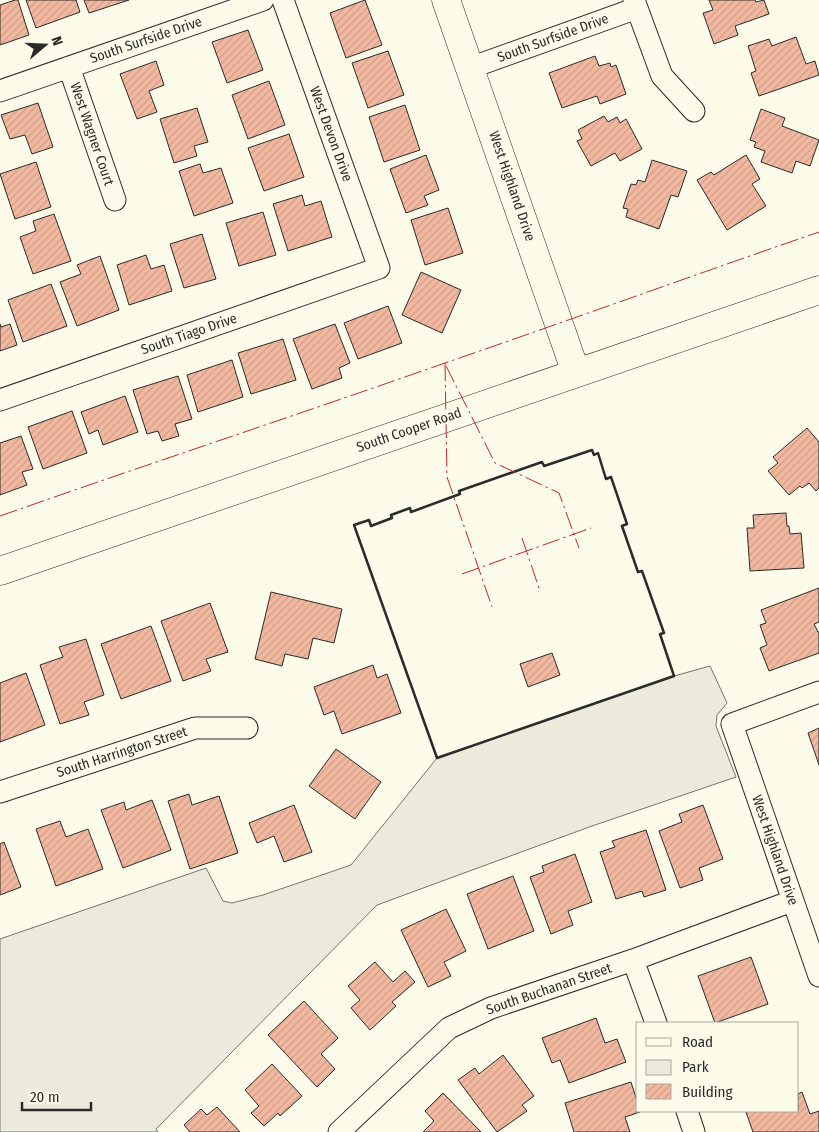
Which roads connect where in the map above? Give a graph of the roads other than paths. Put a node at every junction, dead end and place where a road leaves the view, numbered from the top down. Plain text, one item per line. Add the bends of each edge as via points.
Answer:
1 (263, 0) edge
2 (283, 0) edge
3 (446, 0) edge
4 (635, 4) edge
5 (69, 67) junction
6 (470, 68) junction
7 (0, 91) edge
8 (694, 111) dead end
9 (116, 200) dead end
10 (378, 268) joint
11 (819, 290) edge
12 (576, 372) junction
13 (0, 400) edge
14 (0, 571) edge
15 (819, 692) edge
16 (247, 728) dead end
17 (0, 792) edge
18 (792, 901) junction
19 (633, 960) junction
20 (819, 976) edge
21 (656, 1022) edge
22 (687, 1112) edge
23 (344, 1130) edge
24 (694, 1132) edge

1 - 5 street, South Surfside Drive
2 - 10 street, West Devon Drive
3 - 6 main road, West Highland Drive
4 - 6 street, South Surfside Drive
4 - 8 street via 662,76
5 - 7 street, South Surfside Drive
5 - 9 street, West Wagner Court
6 - 12 main road, West Highland Drive
10 - 13 street, South Tiago Drive
11 - 12 main road, South Cooper Road
12 - 14 main road, South Cooper Road
15 - 18 street, West Highland Drive via 732,724
16 - 17 street, South Harrington Street via 195,728
18 - 19 street, South Buchanan Street
18 - 20 street, West Highland Drive
19 - 21 street
19 - 23 street, South Buchanan Street via 491,1008 449,1028
22 - 24 street

